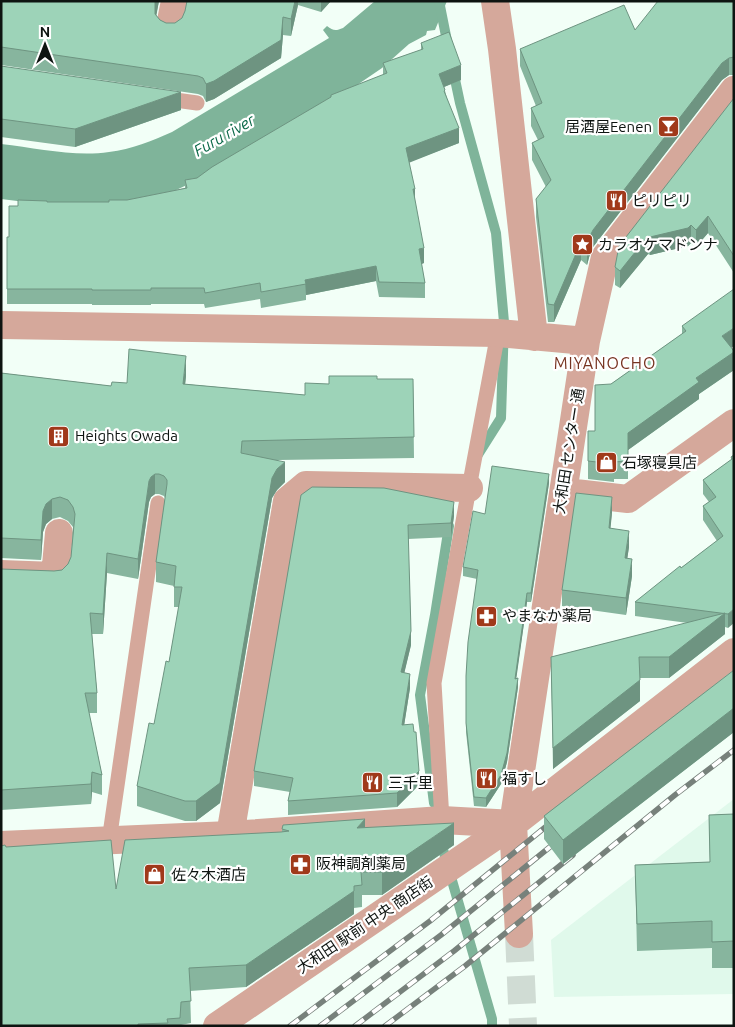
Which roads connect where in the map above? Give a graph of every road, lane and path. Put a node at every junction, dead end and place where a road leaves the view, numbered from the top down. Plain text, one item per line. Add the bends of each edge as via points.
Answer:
1 (495, 1) edge
2 (734, 90) edge
3 (148, 96) edge
4 (197, 103) dead end
5 (1, 325) edge
6 (498, 333) junction
7 (534, 337) junction
8 (586, 341) junction
9 (734, 422) edge
10 (469, 488) junction
11 (563, 492) junction
12 (158, 503) dead end
13 (59, 533) dead end
14 (1, 574) edge
15 (734, 652) edge
16 (442, 820) junction
17 (513, 824) junction
18 (230, 835) junction
19 (109, 841) junction
20 (1, 845) edge
21 (519, 934) tunnel mouth
22 (216, 1026) edge

1 - 7 street
2 - 8 street, 大和田 センター 通 via 605,257
3 - 4 lane
5 - 6 street
6 - 7 street
6 - 10 lane
7 - 8 street
8 - 11 street, 大和田 センター 通
9 - 11 street via 628,499
10 - 16 lane via 434,683
10 - 18 street via 306,485 287,501
11 - 17 street, 大和田 センター 通
12 - 19 lane
13 - 14 street via 55,576
15 - 17 street, 大和田 駅前 中央 商店街
16 - 17 street
16 - 18 street
17 - 21 street, 大和田 センター 通
17 - 22 street, 大和田 駅前 中央 商店街
18 - 19 street
19 - 20 street

